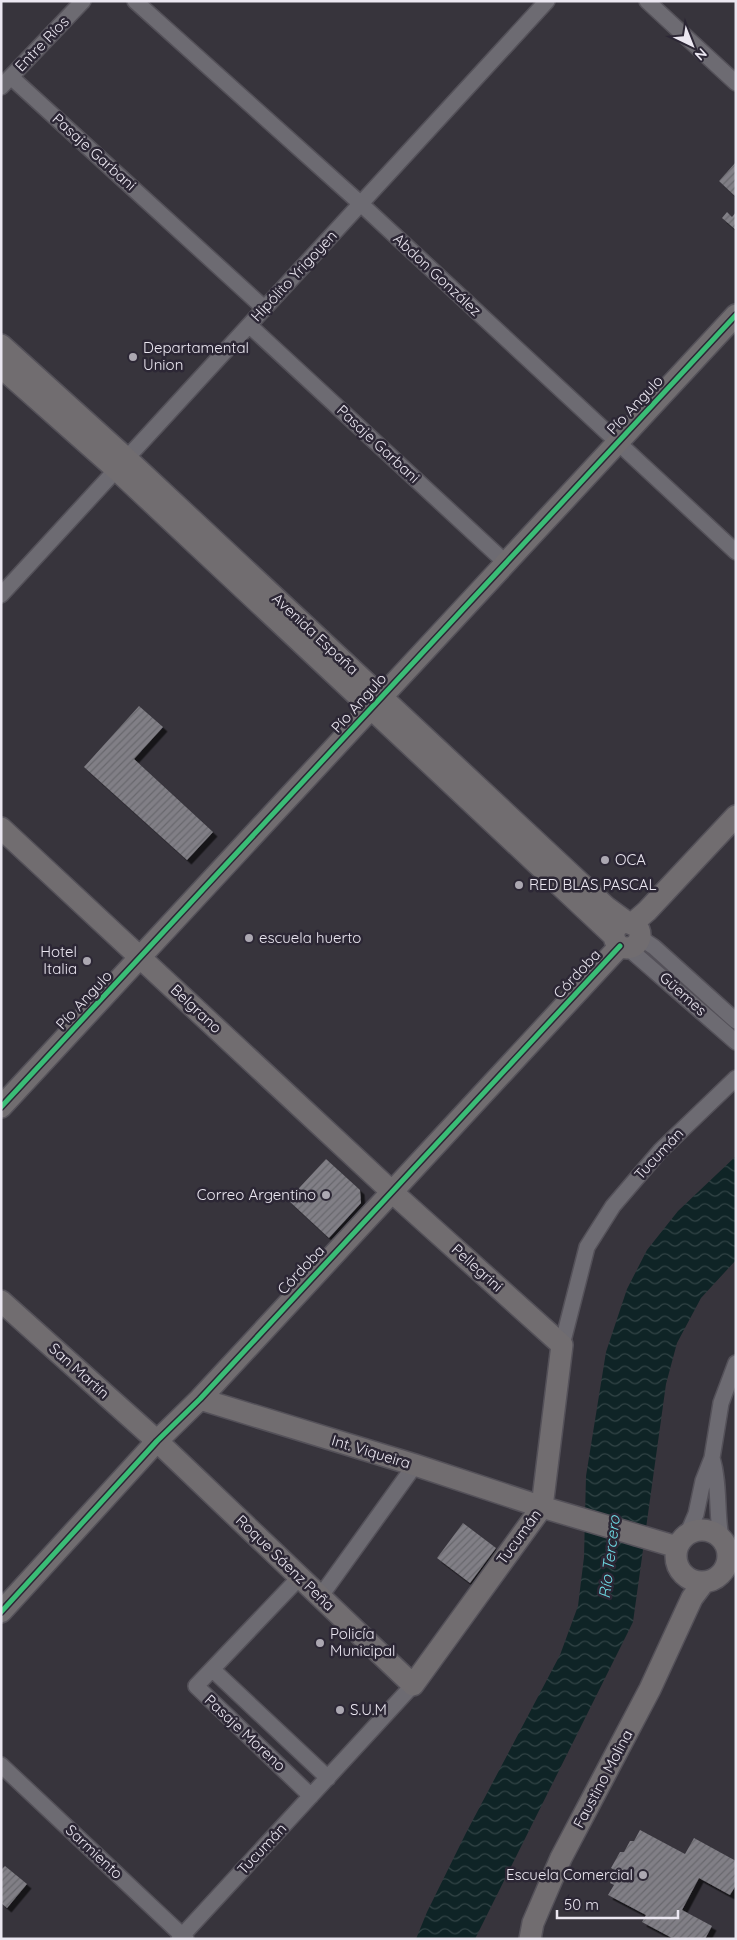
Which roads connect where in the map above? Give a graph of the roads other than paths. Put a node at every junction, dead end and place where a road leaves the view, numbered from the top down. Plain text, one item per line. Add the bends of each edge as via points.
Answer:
1 (83, 1) edge
2 (135, 1) edge
3 (547, 1) edge
4 (647, 1) edge
5 (6, 82) edge
6 (736, 83) edge
7 (360, 204) junction
8 (265, 309) junction
9 (736, 315) edge
10 (250, 325) junction
11 (1, 345) edge
12 (1, 366) edge
13 (617, 442) junction
14 (122, 464) junction
15 (736, 552) edge
16 (506, 563) junction
17 (1, 596) edge
18 (377, 702) junction
19 (736, 816) edge
20 (1, 828) edge
21 (736, 832) edge
22 (629, 935) junction
23 (140, 957) junction
24 (736, 1021) edge
25 (736, 1042) edge
26 (736, 1078) edge
27 (1, 1107) edge
28 (391, 1191) junction
29 (1, 1301) edge
30 (562, 1345) junction
31 (736, 1363) edge
32 (200, 1399) junction
33 (157, 1441) junction
34 (712, 1458) junction
35 (415, 1465) junction
36 (542, 1507) junction
37 (675, 1541) junction
38 (728, 1554) edge
39 (299, 1578) junction
40 (703, 1580) junction
41 (736, 1584) edge
42 (320, 1597) junction
43 (1, 1612) edge
44 (212, 1670) junction
45 (414, 1685) junction
46 (1, 1765) edge
47 (328, 1778) junction
48 (311, 1796) junction
49 (182, 1937) edge
50 (530, 1939) edge

1 - 5 street, Entre Ríos
2 - 7 street, Abdon González
3 - 7 street, Hipólito Yrigoyen
4 - 6 street
5 - 8 street, Pasaje Garbani
7 - 8 street, Hipólito Yrigoyen
7 - 13 street, Abdon González
8 - 10 street, Hipólito Yrigoyen
9 - 13 street, Pío Angulo
10 - 14 street, Hipólito Yrigoyen
10 - 16 street, Pasaje Garbani
11 - 14 street, Avenida España
12 - 14 street, Avenida España
13 - 15 street, Abdon González
13 - 16 street, Pío Angulo
14 - 17 street, Hipólito Yrigoyen
14 - 18 street, Avenida España
16 - 18 street, Pío Angulo
18 - 22 street, Avenida España
18 - 23 street, Pío Angulo
19 - 22 street, Córdoba via 647,911
20 - 23 street, Belgrano
21 - 22 street, Córdoba
22 - 24 street, Güemes via 654,947
22 - 25 street, Güemes
22 - 28 street, Córdoba
23 - 27 street, Pío Angulo
23 - 28 street, Belgrano
26 - 30 street, Tucumán via 660,1151 612,1206 587,1247
28 - 30 street, Pellegrini
28 - 32 street, Córdoba
29 - 33 street, San Martín
30 - 36 street, Tucumán
31 - 34 street via 721,1403
32 - 33 street, Córdoba
32 - 35 street, Int. Viqueira
33 - 39 street, Roque Sáenz Peña
33 - 43 street, Córdoba
34 - 37 street via 696,1514
34 - 38 street via 716,1470 718,1520
35 - 36 street, Int. Viqueira
35 - 42 street
36 - 37 street, Int. Viqueira
36 - 45 street, Tucumán
37 - 38 street via 696,1530 707,1530
37 - 40 street via 678,1568
38 - 40 street via 723,1572
39 - 42 street, Roque Sáenz Peña
39 - 44 street, Pasaje Moreno
40 - 41 street
40 - 50 street, Faustino Molina via 561,1858
42 - 45 street, Roque Sáenz Peña
44 - 47 street, Pasaje Moreno
44 - 48 street, Pasaje Moreno via 196,1686
45 - 47 street, Tucumán
46 - 49 street, Sarmiento
47 - 48 street, Tucumán
48 - 49 street, Tucumán

